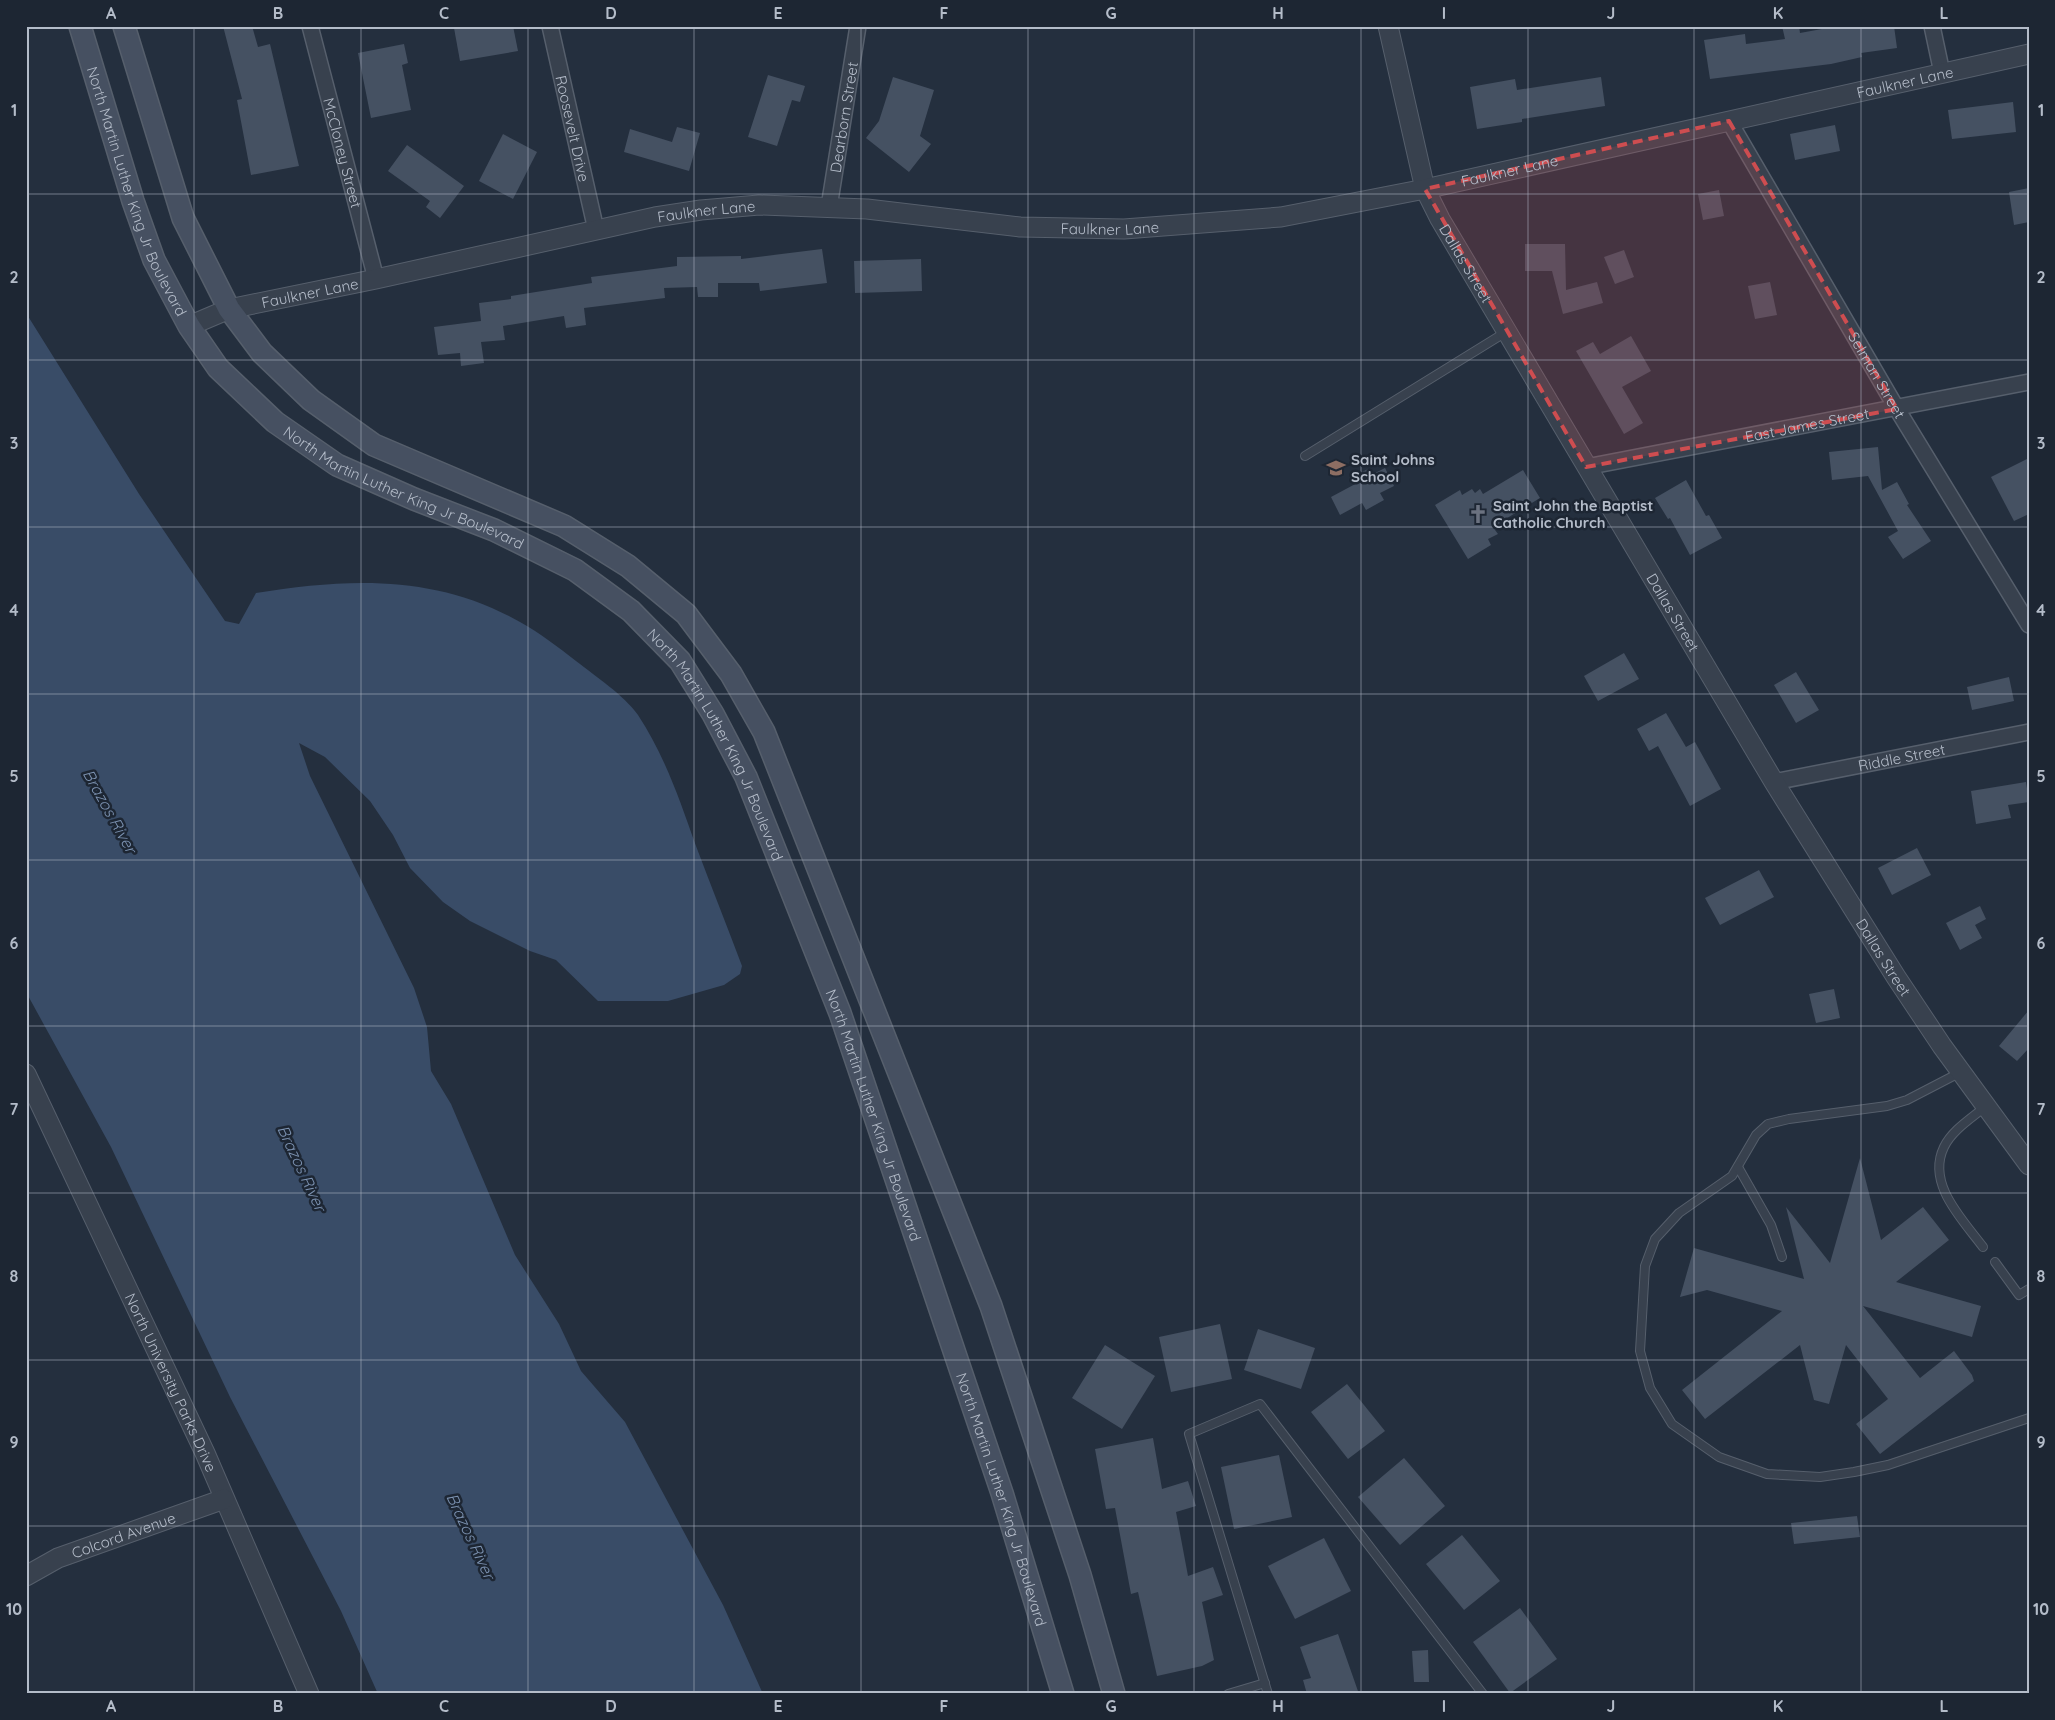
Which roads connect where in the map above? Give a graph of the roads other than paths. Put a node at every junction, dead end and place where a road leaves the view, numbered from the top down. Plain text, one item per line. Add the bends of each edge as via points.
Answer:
1 (80, 26) edge
2 (124, 26) edge
3 (310, 26) edge
4 (550, 26) edge
5 (858, 26) edge
6 (1388, 26) edge
7 (1932, 26) edge
8 (2029, 54) edge
9 (1942, 73) junction
10 (1729, 121) junction
11 (1425, 190) junction
12 (829, 207) junction
13 (596, 230) junction
14 (376, 279) junction
15 (229, 309) junction
16 (190, 326) junction
17 (1506, 332) junction
18 (2029, 382) edge
19 (1897, 409) junction
20 (1305, 456) dead end
21 (1586, 468) junction
22 (2029, 625) edge
23 (2029, 732) edge
24 (1774, 782) junction
25 (1961, 1072) junction
26 (26, 1074) edge
27 (1986, 1106) junction
28 (2029, 1165) edge
29 (1738, 1167) junction
30 (1983, 1247) dead end
31 (1782, 1257) dead end
32 (1995, 1262) dead end
33 (2029, 1289) edge
34 (2029, 1418) edge
35 (224, 1499) junction
36 (26, 1576) edge
37 (1265, 1683) junction
38 (309, 1694) edge
39 (1063, 1694) edge
40 (1114, 1694) edge
41 (1228, 1694) edge
42 (1268, 1694) edge
43 (1483, 1694) edge

1 - 16 main road, North Martin Luther King Jr Boulevard via 154,260
2 - 15 main road, North Martin Luther King Jr Boulevard via 183,218
3 - 14 street, McCloney Street
4 - 13 street, Roosevelt Drive
5 - 12 street, Dearborn Street
6 - 11 street, Dallas Street
7 - 9 street
8 - 9 street, Faulkner Lane
9 - 10 street, Faulkner Lane
10 - 11 street, Faulkner Lane
10 - 19 street, Selman Street
11 - 12 street, Faulkner Lane via 1281,217 1124,229 1020,227
11 - 17 street, Dallas Street
12 - 13 street, Faulkner Lane via 759,206 701,210
13 - 14 street, Faulkner Lane
14 - 15 street, Faulkner Lane
15 - 16 street, Faulkner Lane
15 - 40 main road, North Martin Luther King Jr Boulevard via 262,353 311,400 374,444 564,526 628,566 686,614 731,674 764,732 991,1306 1080,1575
16 - 39 main road, North Martin Luther King Jr Boulevard via 218,368 275,422 338,464 414,500 494,530 575,570 631,611 680,661 746,777 840,1013 1002,1492
17 - 20 lane
17 - 21 street, Dallas Street
18 - 19 street, East James Street
19 - 21 street, East James Street
19 - 22 street, Selman Street
21 - 24 street, Dallas Street
23 - 24 street, Riddle Street
24 - 25 street, Dallas Street via 1896,976
25 - 27 street, Dallas Street
25 - 29 lane via 1908,1100 1887,1106 1768,1124 1756,1135
26 - 35 street, North University Parks Drive
27 - 28 street, Dallas Street
27 - 30 lane via 1950,1138 1940,1162 1941,1182 1952,1207
29 - 31 lane via 1771,1225
29 - 34 lane via 1732,1176 1679,1213 1655,1239 1645,1266 1640,1351 1650,1388 1672,1424 1719,1457 1767,1474 1820,1477 1888,1465
32 - 33 lane via 2019,1295
35 - 36 street, Colcord Avenue via 58,1558
35 - 38 street, North University Parks Drive
37 - 41 lane
37 - 42 lane
37 - 43 lane via 1189,1434 1260,1404

